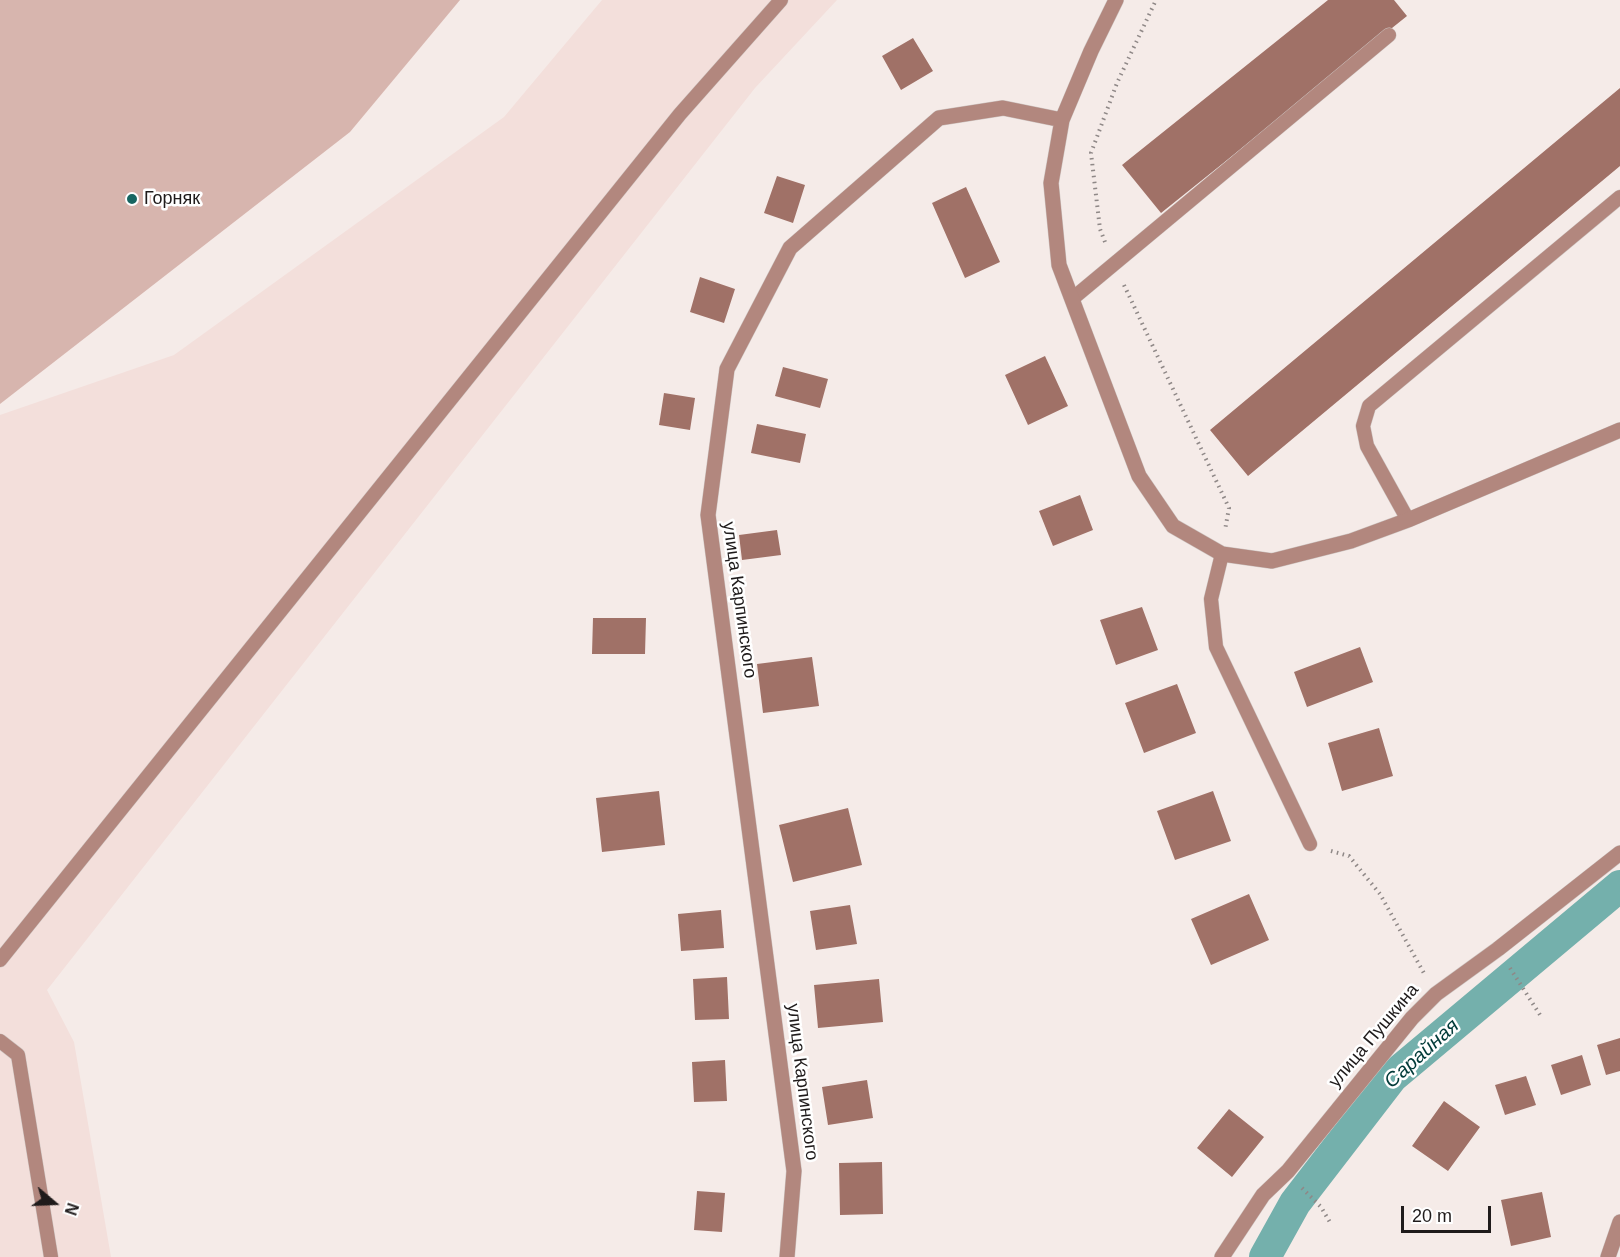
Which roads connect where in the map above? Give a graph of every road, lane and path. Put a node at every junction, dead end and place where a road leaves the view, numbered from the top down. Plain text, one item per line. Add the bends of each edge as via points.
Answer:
1 (781, 0) edge
2 (1116, 0) edge
3 (1156, 0) edge
4 (1389, 35) dead end
5 (1062, 120) junction
6 (1620, 197) edge
7 (1114, 264) junction
8 (1072, 300) junction
9 (1620, 430) edge
10 (1408, 520) junction
11 (1222, 554) junction
12 (1310, 844) joint
13 (1620, 853) edge
14 (0, 960) edge
15 (1506, 962) dead end
16 (1436, 994) junction
17 (1542, 1018) dead end
18 (0, 1041) edge
19 (1296, 1181) dead end
20 (1620, 1222) edge
21 (1332, 1224) dead end
22 (51, 1257) edge
23 (787, 1257) edge
24 (1222, 1257) edge
25 (1608, 1257) edge

1 - 14 lane via 680,114
2 - 5 street
3 - 7 path via 1117,83 1091,153 1100,229
4 - 7 lane
5 - 8 street via 1051,183 1059,265
5 - 23 street, улица Карпинского via 1004,108 939,118 790,248 727,369 708,515 794,1170
6 - 10 lane via 1369,406 1363,426 1367,446
7 - 8 lane
7 - 11 path via 1229,508
8 - 11 street via 1139,476 1173,526
9 - 10 street
10 - 11 street via 1352,541 1272,561
11 - 12 lane via 1211,599 1216,647
12 - 16 path via 1349,856 1380,894
13 - 16 street, улица Пушкина
15 - 17 path
16 - 24 street, улица Пушкина via 1412,1018 1288,1172 1263,1195
18 - 22 lane via 18,1055
19 - 21 path
20 - 25 street

